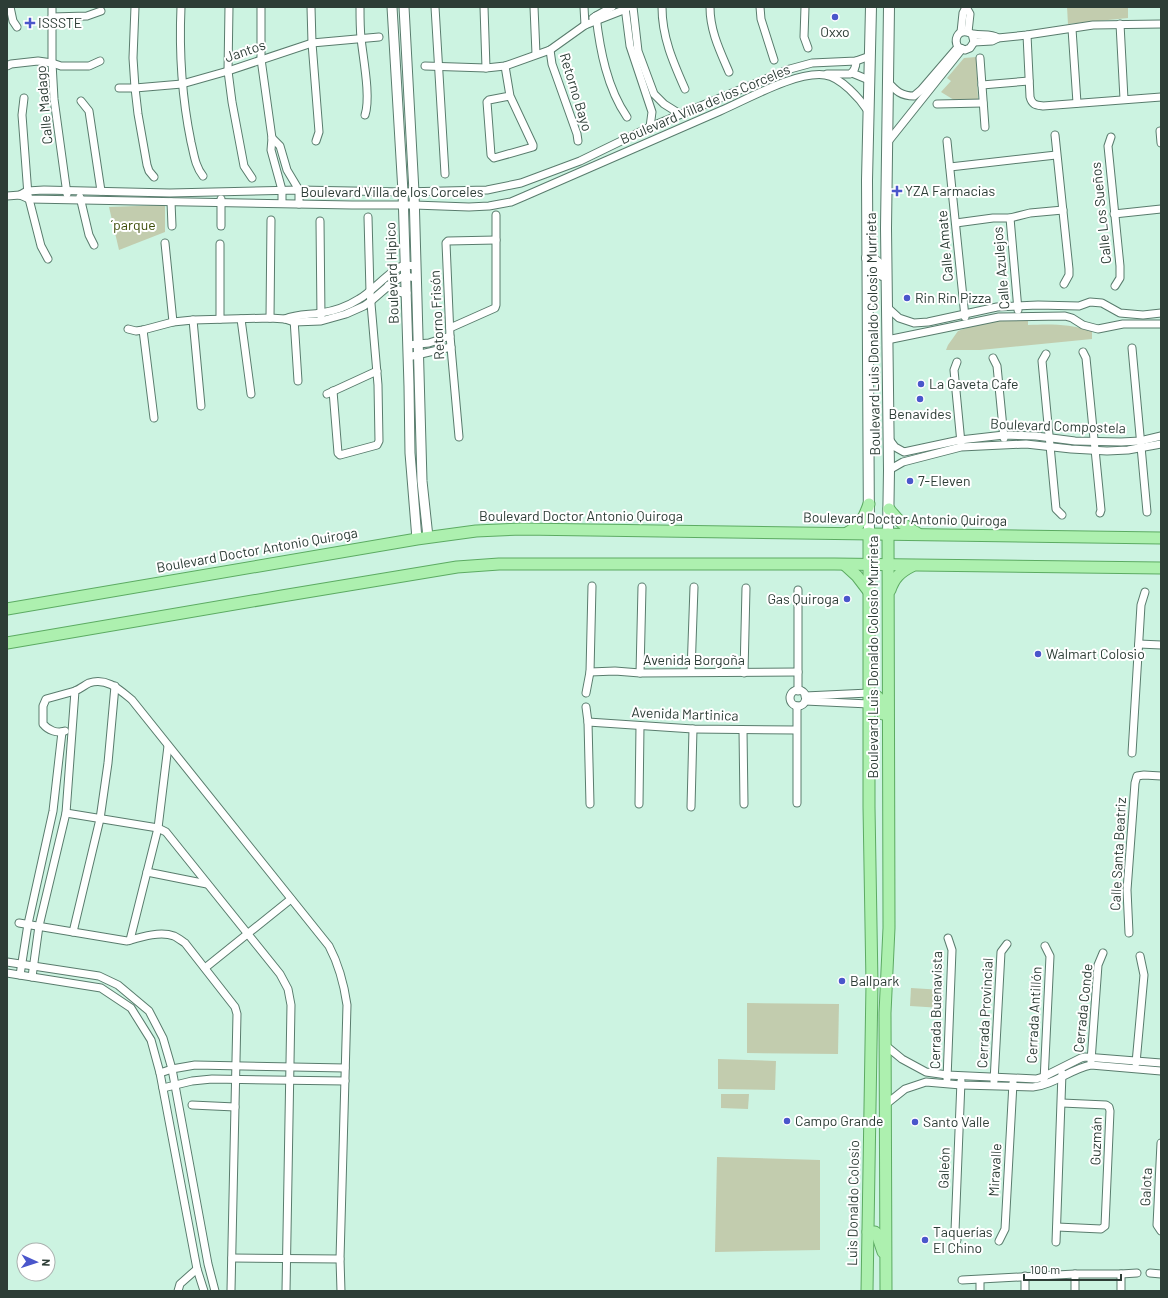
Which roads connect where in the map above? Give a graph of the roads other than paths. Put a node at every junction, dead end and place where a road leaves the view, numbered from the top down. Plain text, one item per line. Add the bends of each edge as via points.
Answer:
1 (10, 7) edge
2 (52, 7) edge
3 (135, 7) edge
4 (181, 7) edge
5 (229, 7) edge
6 (261, 7) edge
7 (311, 7) edge
8 (360, 7) edge
9 (392, 7) edge
10 (404, 7) edge
11 (435, 7) edge
12 (484, 7) edge
13 (534, 7) edge
14 (584, 7) edge
15 (612, 7) edge
16 (662, 7) edge
17 (710, 7) edge
18 (760, 7) edge
19 (805, 7) edge
20 (871, 7) edge
21 (889, 7) edge
22 (966, 7) edge
23 (628, 8) edge
24 (100, 11) dead end
25 (52, 17) junction
26 (592, 21) junction
27 (1120, 24) junction
28 (1161, 24) edge
29 (17, 27) dead end
30 (1072, 29) junction
31 (967, 33) junction
32 (1027, 36) junction
33 (379, 37) dead end
34 (361, 38) junction
35 (998, 38) junction
36 (974, 42) junction
37 (312, 43) junction
38 (808, 48) dead end
39 (960, 48) junction
40 (550, 50) junction
41 (536, 54) junction
42 (870, 56) junction
43 (980, 58) dead end
44 (261, 59) junction
45 (774, 60) dead end
46 (100, 61) dead end
47 (856, 61) junction
48 (52, 63) junction
49 (805, 64) junction
50 (7, 66) edge
51 (425, 66) dead end
52 (505, 66) junction
53 (438, 67) junction
54 (486, 68) junction
55 (228, 71) junction
56 (729, 72) dead end
57 (852, 73) junction
58 (807, 75) junction
59 (825, 75) junction
60 (869, 80) junction
61 (1029, 81) junction
62 (888, 82) junction
63 (182, 84) junction
64 (982, 85) junction
65 (119, 88) dead end
66 (135, 88) junction
67 (685, 89) dead end
68 (510, 96) junction
69 (1161, 96) edge
70 (24, 98) dead end
71 (1124, 99) junction
72 (81, 101) dead end
73 (983, 103) junction
74 (1077, 103) junction
75 (937, 104) dead end
76 (691, 110) junction
77 (868, 112) junction
78 (680, 114) junction
79 (365, 115) dead end
80 (627, 117) dead end
81 (695, 122) junction
82 (650, 127) junction
83 (985, 127) dead end
84 (1160, 131) dead end
85 (1054, 135) dead end
86 (1111, 137) dead end
87 (272, 138) junction
88 (316, 141) dead end
89 (578, 141) dead end
90 (948, 141) dead end
91 (887, 143) junction
92 (1161, 144) edge
93 (868, 148) junction
94 (1056, 155) junction
95 (580, 161) junction
96 (950, 167) junction
97 (584, 170) junction
98 (445, 174) dead end
99 (203, 176) dead end
100 (154, 177) dead end
101 (252, 178) dead end
102 (67, 190) junction
103 (79, 190) junction
104 (282, 190) junction
105 (299, 190) junction
106 (27, 191) junction
107 (101, 191) junction
108 (131, 192) junction
109 (222, 192) junction
110 (245, 192) junction
111 (403, 192) junction
112 (414, 192) junction
113 (20, 195) junction
114 (7, 196) edge
115 (28, 199) junction
116 (68, 199) junction
117 (80, 200) junction
118 (130, 202) junction
119 (171, 202) junction
120 (221, 203) junction
121 (245, 203) junction
122 (282, 203) junction
123 (299, 204) junction
124 (404, 205) junction
125 (414, 205) junction
126 (1161, 209) edge
127 (1062, 210) junction
128 (1114, 214) junction
129 (496, 215) dead end
130 (368, 217) dead end
131 (1010, 218) junction
132 (271, 220) dead end
133 (320, 221) dead end
134 (956, 223) junction
135 (172, 226) dead end
136 (221, 226) dead end
137 (886, 228) junction
138 (496, 240) junction
139 (165, 244) dead end
140 (220, 244) dead end
141 (94, 245) dead end
142 (867, 258) junction
143 (48, 259) dead end
144 (405, 265) junction
145 (416, 266) junction
146 (406, 276) junction
147 (416, 278) junction
148 (386, 283) junction
149 (1064, 284) dead end
150 (1116, 286) dead end
151 (370, 292) junction
152 (406, 293) junction
153 (887, 296) junction
154 (371, 301) junction
155 (1018, 305) junction
156 (1079, 306) junction
157 (887, 307) junction
158 (1114, 311) junction
159 (964, 313) junction
160 (1161, 313) edge
161 (1019, 316) junction
162 (321, 317) junction
163 (270, 318) junction
164 (220, 319) junction
165 (241, 319) junction
166 (293, 319) junction
167 (193, 320) junction
168 (173, 322) junction
169 (1078, 322) junction
170 (966, 324) junction
171 (1161, 324) edge
172 (1112, 326) junction
173 (128, 329) dead end
174 (144, 330) junction
175 (450, 332) junction
176 (888, 340) junction
177 (408, 345) junction
178 (418, 345) junction
179 (451, 348) junction
180 (1132, 348) dead end
181 (1083, 352) dead end
182 (1046, 354) dead end
183 (418, 355) junction
184 (408, 357) junction
185 (993, 358) dead end
186 (957, 362) dead end
187 (377, 371) junction
188 (298, 381) dead end
189 (251, 394) dead end
190 (201, 406) dead end
191 (154, 418) dead end
192 (1004, 435) junction
193 (1161, 436) edge
194 (459, 437) dead end
195 (1049, 438) junction
196 (889, 439) junction
197 (1094, 441) junction
198 (961, 444) junction
199 (1004, 444) junction
200 (1141, 444) junction
201 (1161, 444) edge
202 (1049, 447) junction
203 (1095, 450) junction
204 (929, 451) junction
205 (889, 470) junction
206 (869, 504) junction
207 (888, 509) junction
208 (1147, 512) dead end
209 (1100, 513) dead end
210 (1062, 514) dead end
211 (847, 533) junction
212 (869, 533) junction
213 (888, 534) junction
214 (919, 535) junction
215 (428, 537) junction
216 (1161, 538) edge
217 (416, 539) junction
218 (845, 565) junction
219 (869, 565) junction
220 (888, 565) junction
221 (912, 566) junction
222 (1161, 568) edge
223 (592, 586) dead end
224 (642, 587) dead end
225 (694, 587) dead end
226 (746, 588) dead end
227 (798, 590) dead end
228 (1146, 592) dead end
229 (870, 593) junction
230 (888, 595) junction
231 (7, 609) edge
232 (7, 643) edge
233 (1139, 644) junction
234 (1161, 645) edge
235 (590, 672) junction
236 (691, 672) junction
237 (798, 672) junction
238 (640, 673) junction
239 (744, 673) junction
240 (115, 686) junction
241 (76, 691) junction
242 (798, 691) junction
243 (586, 693) dead end
244 (832, 694) junction
245 (805, 698) junction
246 (869, 698) junction
247 (832, 703) junction
248 (797, 706) junction
249 (586, 707) dead end
250 (588, 722) junction
251 (640, 726) junction
252 (72, 728) junction
253 (693, 728) junction
254 (743, 730) junction
255 (796, 730) junction
256 (62, 732) junction
257 (168, 746) junction
258 (1132, 753) dead end
259 (888, 762) junction
260 (1161, 776) edge
261 (797, 803) dead end
262 (590, 804) dead end
263 (639, 804) dead end
264 (744, 804) dead end
265 (691, 807) dead end
266 (66, 814) junction
267 (100, 819) junction
268 (870, 822) junction
269 (158, 828) junction
270 (888, 846) junction
271 (146, 872) junction
272 (207, 884) junction
273 (290, 899) junction
274 (19, 923) dead end
275 (28, 924) junction
276 (39, 926) junction
277 (73, 932) junction
278 (1129, 933) dead end
279 (248, 934) junction
280 (948, 938) dead end
281 (130, 940) junction
282 (1007, 944) dead end
283 (1045, 946) dead end
284 (1103, 953) dead end
285 (1140, 956) dead end
286 (7, 962) edge
287 (22, 964) junction
288 (33, 966) junction
289 (205, 968) junction
290 (7, 973) edge
291 (20, 975) junction
292 (32, 977) junction
293 (872, 984) junction
294 (886, 998) junction
295 (885, 1045) junction
296 (1091, 1057) junction
297 (1137, 1060) junction
298 (1161, 1063) edge
299 (1091, 1065) junction
300 (236, 1066) junction
301 (290, 1067) junction
302 (1061, 1067) junction
303 (345, 1068) junction
304 (172, 1069) junction
305 (1136, 1069) junction
306 (1161, 1071) edge
307 (926, 1072) junction
308 (160, 1073) junction
309 (947, 1075) junction
310 (961, 1076) junction
311 (1063, 1076) junction
312 (995, 1077) junction
313 (1043, 1077) junction
314 (235, 1079) junction
315 (1013, 1079) junction
316 (290, 1080) junction
317 (345, 1081) junction
318 (926, 1082) junction
319 (947, 1083) junction
320 (175, 1085) junction
321 (961, 1085) junction
322 (994, 1086) junction
323 (1044, 1086) junction
324 (1013, 1087) junction
325 (163, 1088) junction
326 (1062, 1103) junction
327 (192, 1105) dead end
328 (235, 1107) junction
329 (885, 1110) junction
330 (870, 1115) joint
331 (1161, 1143) edge
332 (868, 1193) junction
333 (886, 1216) junction
334 (1057, 1227) junction
335 (1161, 1231) edge
336 (868, 1232) junction
337 (958, 1240) dead end
338 (999, 1241) dead end
339 (1056, 1242) dead end
340 (887, 1257) junction
341 (232, 1258) junction
342 (286, 1258) junction
343 (340, 1259) junction
344 (197, 1269) junction
345 (1137, 1273) dead end
346 (1150, 1273) dead end
347 (1075, 1274) junction
348 (1121, 1274) junction
349 (1161, 1274) edge
350 (1026, 1276) junction
351 (962, 1280) dead end
352 (980, 1280) junction
353 (232, 1290) edge
354 (178, 1291) edge
355 (204, 1291) edge
356 (215, 1291) edge
357 (286, 1291) edge
358 (341, 1291) edge
359 (867, 1291) edge
360 (886, 1291) edge
361 (980, 1291) edge
362 (1025, 1291) edge
363 (1075, 1291) edge
364 (1121, 1291) edge

1 - 29 street
2 - 25 street, Calle Madago
3 - 66 street
4 - 63 street
5 - 55 street
6 - 44 street
7 - 37 street
8 - 34 street
9 - 111 street, Boulevard Hípico
10 - 112 street, Boulevard Hípico
11 - 53 street
12 - 54 street
13 - 41 street
14 - 26 street
15 - 26 street
16 - 67 street via 670,55
17 - 56 street via 713,34
18 - 45 street
19 - 38 street via 804,37
20 - 42 main road, Boulevard Luis Donaldo Colosio Murrieta
21 - 62 main road, Boulevard Luis Donaldo Colosio Murrieta
22 - 31 street via 963,13
23 - 26 street
23 - 78 street via 638,51 654,94
23 - 82 street via 630,46 652,112
24 - 25 street via 87,16
25 - 48 street, Calle Madago
26 - 40 street
26 - 80 street via 603,63 619,104
27 - 28 street
27 - 30 street
27 - 71 street
30 - 32 street
30 - 74 street
31 - 35 street via 992,35
31 - 36 street
31 - 39 street via 957,36
32 - 35 street
32 - 61 street
33 - 34 street, Jantos
34 - 37 street, Jantos
34 - 79 street via 366,81
35 - 36 street
36 - 39 street via 970,48
37 - 44 street, Jantos
37 - 88 street via 319,132
39 - 62 street via 914,96 896,91
39 - 91 street
40 - 41 street
40 - 89 street, Retorno Bayo via 552,64
41 - 52 street
42 - 47 street, Boulevard Villa de los Corceles
42 - 60 main road, Boulevard Luis Donaldo Colosio Murrieta
43 - 64 street
44 - 55 street, Jantos
44 - 87 street
46 - 48 street via 89,66 61,66
47 - 49 street, Boulevard Villa de los Corceles
47 - 57 street via 856,68
48 - 50 street via 38,61
48 - 102 street, Calle Madago via 54,100
49 - 58 street
49 - 76 street, Boulevard Villa de los Corceles
51 - 53 street
52 - 54 street
52 - 68 street
53 - 54 street
53 - 98 street
55 - 63 street, Jantos
55 - 101 street via 244,166
57 - 59 street
57 - 60 street
58 - 59 street, Boulevard Villa de los Corceles
58 - 81 street, Boulevard Villa de los Corceles
59 - 77 street, Boulevard Villa de los Corceles via 845,86 862,102
60 - 77 main road, Boulevard Luis Donaldo Colosio Murrieta
61 - 64 street
61 - 74 street via 1033,104 1043,106
62 - 91 main road, Boulevard Luis Donaldo Colosio Murrieta
63 - 66 street, Jantos
63 - 99 street via 196,166
64 - 73 street
65 - 66 street, Jantos
66 - 100 street via 147,165
68 - 68 street via 534,145 494,158 491,155 487,102
69 - 71 street
70 - 106 street via 22,115
71 - 74 street
72 - 107 street via 89,111
73 - 75 street
73 - 83 street
76 - 78 street, Boulevard Villa de los Corceles
76 - 81 street
77 - 93 main road, Boulevard Luis Donaldo Colosio Murrieta
78 - 82 street, Boulevard Villa de los Corceles
81 - 97 street, Boulevard Villa de los Corceles
82 - 95 street, Boulevard Villa de los Corceles
84 - 92 street
85 - 94 street
86 - 128 street, Calle Los Sueños via 1108,146
87 - 104 street via 271,150
87 - 105 street via 280,146 290,176
90 - 96 street, Calle Amate
91 - 137 main road, Boulevard Luis Donaldo Colosio Murrieta
93 - 137 main road via 873,180 873,223 876,228
93 - 142 main road, Boulevard Luis Donaldo Colosio Murrieta
94 - 96 street
94 - 127 street
95 - 97 street
95 - 112 street, Boulevard Villa de los Corceles via 504,187
96 - 134 street, Calle Amate
97 - 125 street, Boulevard Villa de los Corceles via 511,202 469,207
102 - 103 street, Boulevard Villa de los Corceles
102 - 106 street, Boulevard Villa de los Corceles
102 - 116 street, Calle Madago
103 - 107 street, Boulevard Villa de los Corceles
103 - 117 street
104 - 105 street, Boulevard Villa de los Corceles
104 - 110 street, Boulevard Villa de los Corceles
104 - 122 street
105 - 111 street, Boulevard Villa de los Corceles
105 - 123 street
106 - 113 street, Boulevard Villa de los Corceles
106 - 115 street
107 - 108 street, Boulevard Villa de los Corceles
108 - 109 street, Boulevard Villa de los Corceles
108 - 118 street
109 - 110 street, Boulevard Villa de los Corceles
109 - 120 street
110 - 121 street
111 - 112 street, Boulevard Villa de los Corceles
111 - 124 street, Boulevard Hípico
112 - 125 street, Boulevard Hípico
113 - 114 street, Boulevard Villa de los Corceles
113 - 115 street, Boulevard Villa de los Corceles
115 - 116 street, Boulevard Villa de los Corceles
115 - 143 street via 41,246
116 - 117 street, Boulevard Villa de los Corceles
117 - 118 street, Boulevard Villa de los Corceles
117 - 141 street
118 - 119 street, Boulevard Villa de los Corceles
119 - 120 street, Boulevard Villa de los Corceles
119 - 135 street
120 - 121 street, Boulevard Villa de los Corceles
120 - 136 street
121 - 122 street, Boulevard Villa de los Corceles
122 - 123 street, Boulevard Villa de los Corceles
123 - 124 street, Boulevard Villa de los Corceles
124 - 125 street, Boulevard Villa de los Corceles
124 - 144 street, Boulevard Hípico
125 - 145 street, Boulevard Hípico
126 - 128 street
127 - 131 street
127 - 149 street via 1069,269
128 - 150 street, Calle Los Sueños via 1120,272
129 - 138 street
130 - 151 street
131 - 134 street
131 - 155 street, Calle Azulejos
132 - 163 street
133 - 162 street
134 - 159 street, Calle Amate
137 - 153 main road, Boulevard Luis Donaldo Colosio Murrieta
138 - 175 street via 495,308
138 - 175 street, Retorno Frisón via 447,241
139 - 168 street
140 - 164 street
142 - 153 main road via 879,263 883,290
142 - 206 main road, Boulevard Luis Donaldo Colosio Murrieta
144 - 145 street
144 - 146 street, Boulevard Hípico
144 - 148 street via 394,271
145 - 147 street, Boulevard Hípico
146 - 147 street
146 - 148 street
146 - 152 street, Boulevard Hípico
147 - 178 street, Boulevard Hípico
148 - 151 street
148 - 152 street via 395,290
148 - 154 street
151 - 154 street
151 - 162 street via 353,303
152 - 177 street, Boulevard Hípico
153 - 157 main road, Boulevard Luis Donaldo Colosio Murrieta
154 - 162 street via 346,314
154 - 187 street
155 - 156 street
155 - 159 street
155 - 161 street, Calle Azulejos
156 - 158 street via 1097,302
156 - 169 street via 1076,313
157 - 159 street via 900,318 914,323
157 - 176 main road, Boulevard Luis Donaldo Colosio Murrieta
158 - 160 street via 1143,315
158 - 172 street via 1115,319
159 - 170 street, Calle Amate
161 - 169 street via 1065,316
161 - 170 street via 999,316
162 - 166 street
163 - 165 street
163 - 166 street
164 - 165 street
164 - 167 street
165 - 189 street
166 - 188 street
167 - 168 street
167 - 190 street
168 - 174 street
169 - 172 street via 1098,329
170 - 176 street
171 - 172 street
173 - 174 street
174 - 191 street
175 - 178 street via 440,340
175 - 179 street, Retorno Frisón
176 - 196 main road, Boulevard Luis Donaldo Colosio Murrieta
177 - 178 street
177 - 184 street, Boulevard Hípico
178 - 183 street, Boulevard Hípico
179 - 183 street
179 - 194 street, Retorno Frisón
180 - 200 street
181 - 197 street via 1086,358
182 - 195 street via 1042,361
183 - 184 street
183 - 215 street, Boulevard Hípico via 421,474
184 - 217 street, Boulevard Hípico via 410,453
185 - 192 street via 998,366
186 - 198 street via 954,370
187 - 187 street via 379,441 377,445 340,455 330,393
192 - 195 street, Boulevard Compostela
192 - 198 street, Boulevard Compostela
192 - 199 street
193 - 200 street, Boulevard Compostela
195 - 197 street, Boulevard Compostela
195 - 202 street
196 - 204 street, Boulevard Compostela via 895,447 904,452
196 - 205 main road, Boulevard Luis Donaldo Colosio Murrieta
197 - 200 street, Boulevard Compostela
197 - 203 street
198 - 199 street, Boulevard Compostela
198 - 204 street, Boulevard Compostela
199 - 202 street, Boulevard Compostela
200 - 201 street, Boulevard Compostela
200 - 203 street, Boulevard Compostela via 1128,450
200 - 208 street
202 - 203 street, Boulevard Compostela
202 - 210 street via 1056,509
203 - 209 street
204 - 205 street, Boulevard Compostela
205 - 207 main road, Boulevard Luis Donaldo Colosio Murrieta
206 - 211 main road via 862,521
206 - 212 main road, Boulevard Luis Donaldo Colosio Murrieta
207 - 213 main road, Boulevard Luis Donaldo Colosio Murrieta
207 - 214 main road via 896,520
211 - 212 main road, Boulevard Doctor Antonio Quiroga
211 - 215 main road, Boulevard Doctor Antonio Quiroga via 522,529
212 - 213 main road, Boulevard Doctor Antonio Quiroga
212 - 219 main road, Boulevard Luis Donaldo Colosio Murrieta
213 - 214 main road, Boulevard Doctor Antonio Quiroga
213 - 220 main road, Boulevard Luis Donaldo Colosio Murrieta
214 - 216 main road, Boulevard Doctor Antonio Quiroga
215 - 217 main road, Boulevard Doctor Antonio Quiroga
217 - 231 main road, Boulevard Doctor Antonio Quiroga
218 - 219 main road
218 - 229 main road
218 - 232 main road via 478,565
219 - 220 main road
219 - 229 main road, Boulevard Luis Donaldo Colosio Murrieta
220 - 221 main road
220 - 230 main road, Boulevard Luis Donaldo Colosio Murrieta
221 - 222 main road
221 - 230 main road via 896,576
223 - 235 street
224 - 238 street
225 - 236 street
226 - 239 street
227 - 237 street
228 - 233 street via 1141,605
229 - 246 main road, Boulevard Luis Donaldo Colosio Murrieta
230 - 259 main road, Boulevard Luis Donaldo Colosio Murrieta
233 - 234 street
233 - 258 street
235 - 238 street, Avenida Borgoña
235 - 243 street
236 - 238 street, Avenida Borgoña
236 - 239 street, Avenida Borgoña
237 - 239 street, Avenida Borgoña
237 - 242 street
240 - 241 street via 104,682 90,683
240 - 257 street via 132,700
240 - 267 street
241 - 252 street
241 - 256 street via 46,699 43,706 43,724 48,730
242 - 245 street via 802,692
242 - 248 street via 793,692 790,700
244 - 245 street
244 - 246 street
244 - 247 street
245 - 247 street
245 - 248 street via 802,705
246 - 247 street
246 - 259 main road via 875,695 882,704 885,755
246 - 268 main road, Boulevard Luis Donaldo Colosio Murrieta
248 - 255 street
249 - 250 street
250 - 251 street, Avenida Martinica
250 - 262 street
251 - 253 street, Avenida Martinica
251 - 263 street
252 - 256 street
252 - 266 street
253 - 254 street, Avenida Martinica
253 - 265 street
254 - 255 street, Avenida Martinica
254 - 264 street
255 - 261 street
256 - 275 street via 53,810
257 - 269 street
257 - 273 street
259 - 270 main road, Boulevard Luis Donaldo Colosio Murrieta
260 - 278 street, Calle Santa Beatriz via 1137,776 1127,890
266 - 267 street
266 - 276 street
267 - 269 street
267 - 277 street
268 - 270 main road via 880,824
268 - 293 main road, Boulevard Luis Donaldo Colosio Murrieta
269 - 271 street
269 - 272 street via 166,832
270 - 294 main road, Boulevard Luis Donaldo Colosio Murrieta via 889,928
271 - 272 street
271 - 281 street
272 - 279 street
273 - 279 street
273 - 303 street via 328,946 344,984 347,1005
274 - 275 street
275 - 276 street
275 - 287 street
276 - 277 street
276 - 288 street
277 - 281 street
279 - 289 street
279 - 301 street via 280,974 288,989 291,1004
280 - 309 street, Cerrada Buenavista via 952,950
281 - 289 street via 167,934 176,937 185,943
282 - 312 street, Cerrada Provincial via 1001,952
283 - 313 street, Cerrada Antillón via 1050,956
284 - 296 street, Cerrada Conde via 1098,965
285 - 297 street via 1144,974
286 - 287 street
287 - 288 street
287 - 291 street
288 - 292 street
288 - 304 street via 99,976 118,985 149,1011 163,1038
289 - 300 street via 235,1007
290 - 291 street
291 - 292 street
292 - 308 street via 101,988 131,1008 151,1040
293 - 294 main road via 877,995
293 - 330 main road, Boulevard Luis Donaldo Colosio Murrieta
294 - 295 main road, Boulevard Luis Donaldo Colosio Murrieta
295 - 307 street via 902,1059
295 - 329 main road, Boulevard Luis Donaldo Colosio Murrieta
296 - 297 street
296 - 299 street, Cerrada Conde
296 - 302 street via 1081,1058
297 - 298 street
297 - 305 street
299 - 305 street
299 - 311 street
300 - 301 street
300 - 304 street via 195,1065
300 - 314 street
301 - 303 street
301 - 316 street
302 - 311 street
302 - 313 street
303 - 317 street
304 - 308 street
304 - 320 street
305 - 306 street
307 - 309 street
307 - 318 street
308 - 325 street
309 - 310 street
309 - 319 street, Cerrada Buenavista
310 - 312 street
310 - 321 street, Galeón
311 - 323 street
311 - 326 street
312 - 315 street
312 - 322 street, Cerrada Provincial
313 - 315 street
313 - 323 street, Cerrada Antillón
314 - 316 street
314 - 320 street via 192,1081
314 - 328 street
315 - 324 street, Miravalle
316 - 317 street
316 - 342 street
317 - 343 street
318 - 319 street
318 - 329 street via 905,1089
319 - 321 street
320 - 325 street
320 - 356 street
321 - 322 street
321 - 337 street, Galeón via 955,1231
322 - 324 street
323 - 324 street
324 - 338 street, Miravalle via 1004,1229
325 - 344 street
326 - 334 street
326 - 334 street, Guzmán via 1106,1105 1109,1107 1110,1119 1105,1226 1101,1229
327 - 328 street
328 - 341 street
329 - 333 main road
330 - 332 main road, Luis Donaldo Colosio
331 - 335 street, Galota via 1157,1225
332 - 333 main road via 875,1213
332 - 336 main road, Luis Donaldo Colosio
333 - 340 main road
334 - 339 street
336 - 340 main road via 877,1234 883,1253
336 - 359 main road, Luis Donaldo Colosio
340 - 360 main road
341 - 342 street
341 - 353 street
342 - 343 street
342 - 357 street
343 - 358 street
344 - 354 street via 180,1284
344 - 355 street
345 - 348 street
346 - 349 street
347 - 348 street
347 - 350 street
347 - 363 street
348 - 364 street
350 - 352 street
350 - 362 street
351 - 352 street
352 - 361 street

